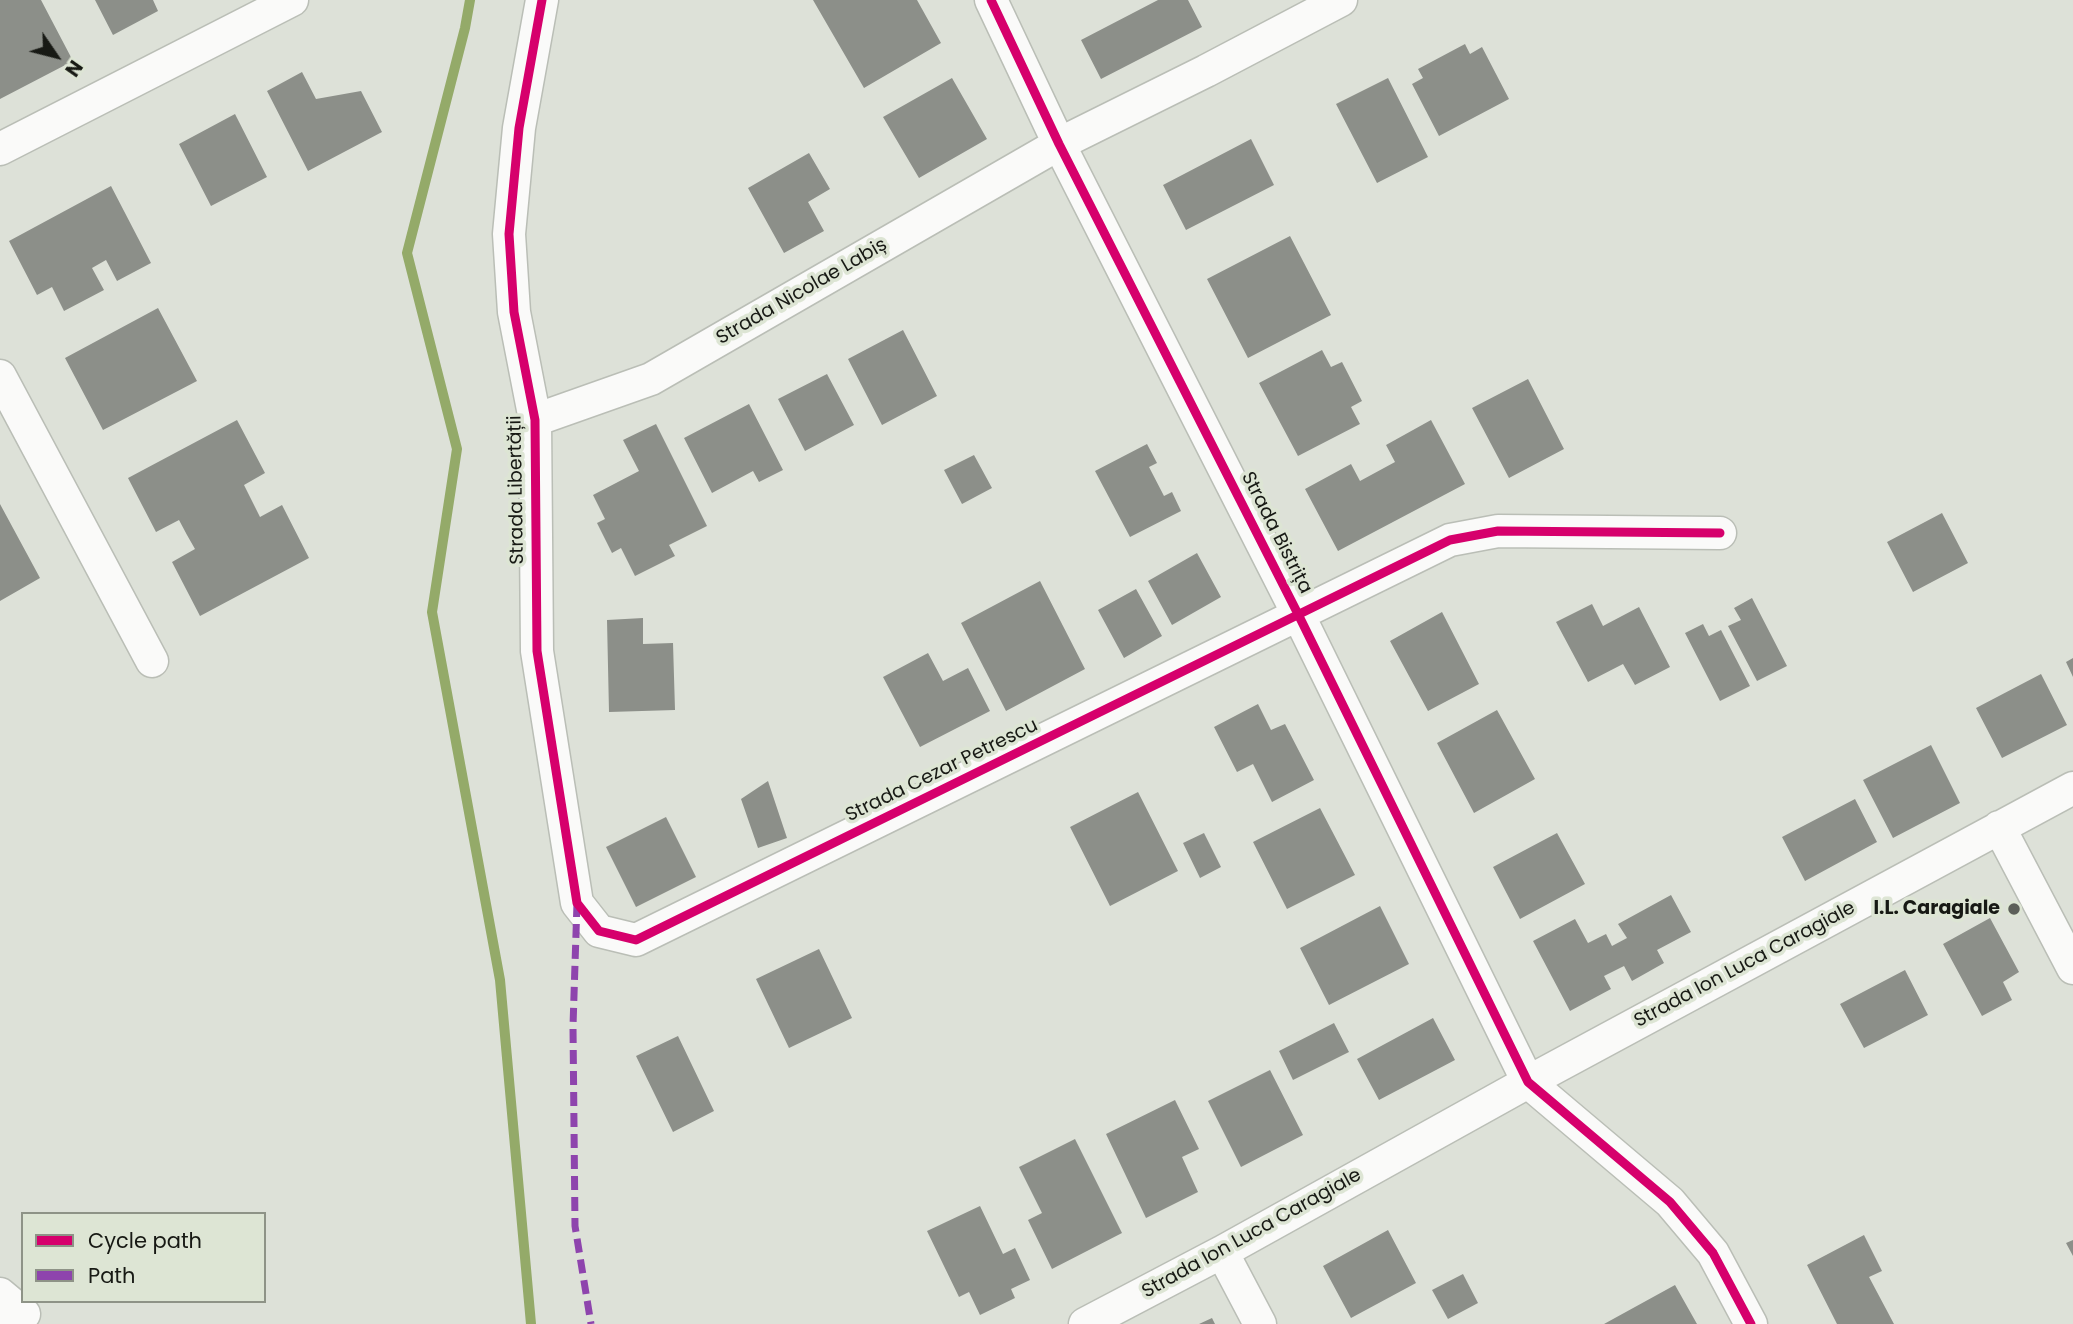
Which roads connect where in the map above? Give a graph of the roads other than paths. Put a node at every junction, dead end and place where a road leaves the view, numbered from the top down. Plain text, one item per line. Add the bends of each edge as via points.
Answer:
1 (292, 0) edge
2 (542, 0) edge
3 (991, 0) edge
4 (1340, 0) edge
5 (1059, 144) junction
6 (0, 149) edge
7 (0, 376) edge
8 (535, 420) junction
9 (1720, 533) dead end
10 (1299, 616) junction
11 (152, 661) dead end
12 (2073, 788) edge
13 (1999, 827) junction
14 (598, 931) joint
15 (2073, 968) edge
16 (1528, 1082) junction
17 (1222, 1252) junction
18 (0, 1294) edge
19 (6, 1324) edge
20 (1085, 1324) edge
21 (1260, 1324) edge
22 (1751, 1324) edge

1 - 6 street
2 - 8 street, Strada Libertății via 519,128 509,234 514,312
3 - 5 street, Strada Bistrița
4 - 5 street, Strada Nicolae Labiș
5 - 8 street, Strada Nicolae Labiș via 651,379
5 - 10 street, Strada Bistrița
7 - 11 street
8 - 14 street, Strada Libertății via 537,651 577,902
9 - 10 street, Strada Cezar Petrescu via 1498,531 1450,540
10 - 14 street, Strada Cezar Petrescu via 636,940
10 - 16 street, Strada Bistrița
12 - 13 street, Strada Ion Luca Caragiale
13 - 15 street
13 - 16 street, Strada Ion Luca Caragiale
16 - 17 street, Strada Ion Luca Caragiale
16 - 22 street via 1670,1202 1713,1253
17 - 20 street, Strada Ion Luca Caragiale
17 - 21 street
18 - 19 street via 24,1314

